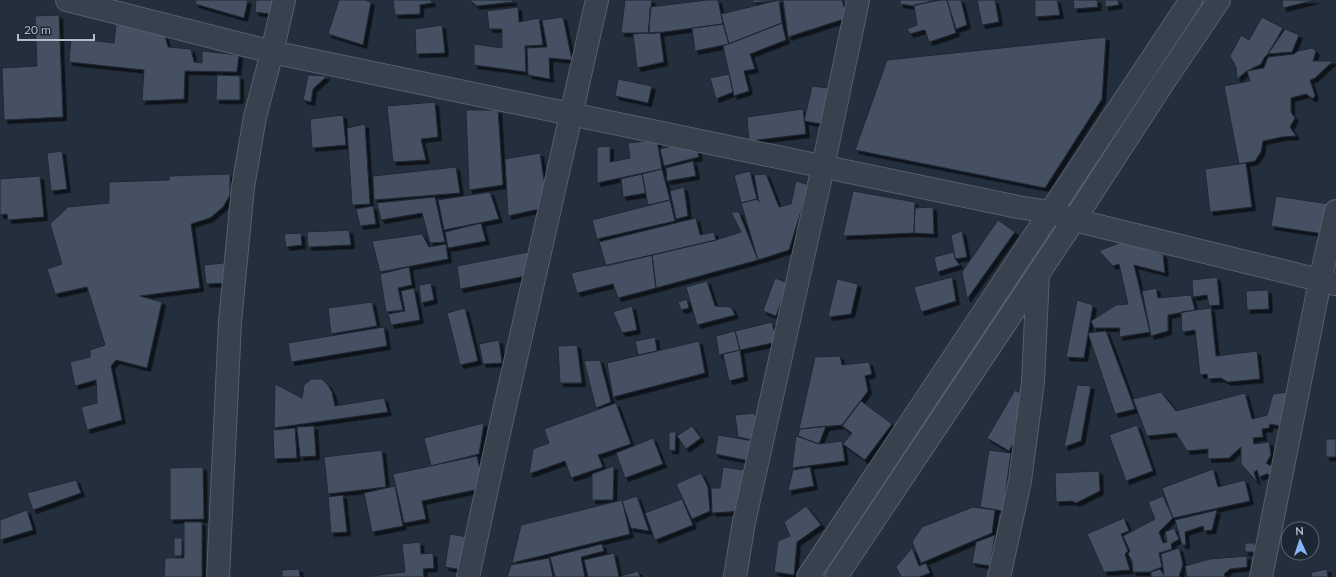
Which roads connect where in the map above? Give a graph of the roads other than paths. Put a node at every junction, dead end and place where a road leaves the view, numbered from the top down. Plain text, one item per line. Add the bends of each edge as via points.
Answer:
1 (67, 0) edge
2 (284, 0) edge
3 (597, 0) edge
4 (858, 0) edge
5 (1191, 0) edge
6 (1219, 0) edge
7 (272, 52) junction
8 (571, 113) junction
9 (823, 167) junction
10 (1336, 211) edge
11 (1050, 212) junction
12 (1074, 220) junction
13 (1038, 273) junction
14 (1328, 283) edge
15 (218, 577) edge
16 (468, 577) edge
17 (736, 577) edge
18 (808, 577) edge
19 (836, 577) edge
20 (999, 577) edge
21 (1260, 577) edge

1 - 7 street
2 - 7 street
3 - 8 street
4 - 9 street
5 - 11 street
6 - 12 street
7 - 8 street
7 - 15 street via 255,117 243,187 230,322
8 - 9 street
8 - 16 street
9 - 11 street
9 - 17 street via 744,522
10 - 14 street
11 - 12 street
11 - 18 street
12 - 13 street
12 - 14 street
13 - 19 street
13 - 20 street via 1033,382 1020,481
14 - 21 street

